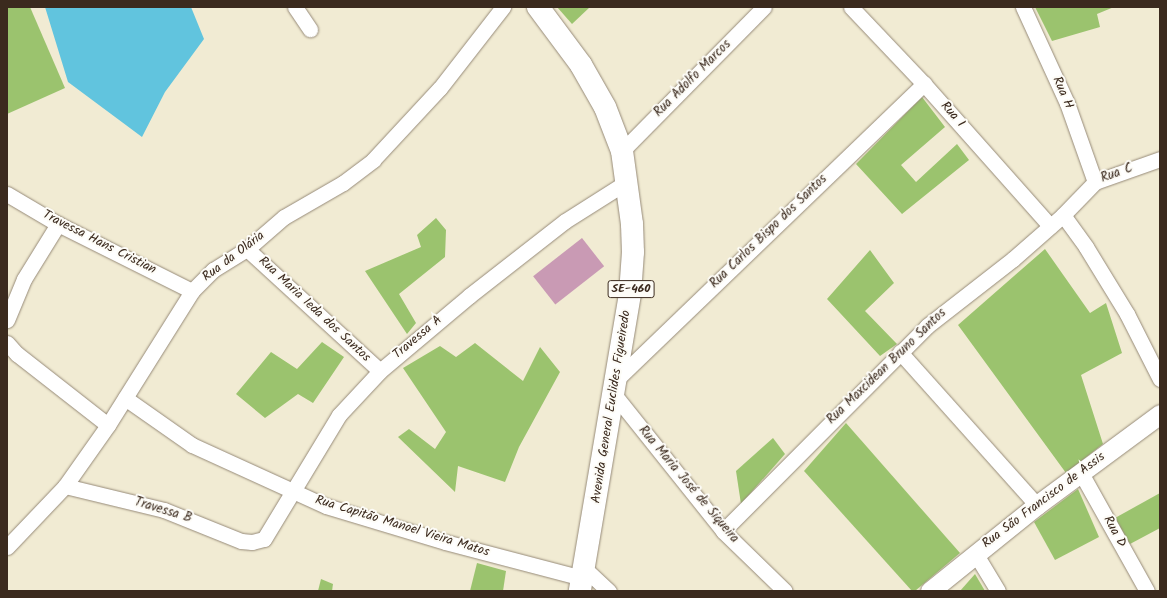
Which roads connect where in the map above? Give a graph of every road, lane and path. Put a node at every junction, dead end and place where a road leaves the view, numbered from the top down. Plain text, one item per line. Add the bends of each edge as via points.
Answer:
1 (295, 7) edge
2 (503, 7) edge
3 (538, 7) edge
4 (764, 7) edge
5 (851, 7) edge
6 (1023, 7) edge
7 (310, 29) dead end
8 (924, 84) junction
9 (622, 151) junction
10 (1160, 159) edge
11 (628, 181) junction
12 (1095, 182) junction
13 (7, 194) edge
14 (1063, 215) junction
15 (58, 224) junction
16 (1050, 226) junction
17 (247, 249) junction
18 (192, 291) junction
19 (7, 320) edge
20 (7, 343) edge
21 (900, 352) junction
22 (380, 371) junction
23 (1160, 379) edge
24 (614, 387) junction
25 (125, 398) junction
26 (1160, 414) edge
27 (108, 426) junction
28 (1081, 473) junction
29 (65, 486) junction
30 (292, 492) junction
31 (1037, 505) junction
32 (723, 531) junction
33 (258, 542) joint
34 (7, 547) edge
35 (975, 553) junction
36 (582, 579) edge
37 (609, 591) edge
38 (785, 591) edge
39 (930, 591) edge
40 (998, 591) edge
41 (1147, 591) edge

1 - 7 street
2 - 17 street, Rua da Olária via 440,88 378,155 343,183 284,217
3 - 9 main road, Avenida General Euclides Figueiredo / SE-460 via 581,65 605,107
4 - 9 street, Rua Adolfo Marcos
5 - 8 street, Rua I
6 - 12 street, Rua H via 1067,103
8 - 16 street, Rua I
8 - 24 street, Rua Carlos Bispo dos Santos
9 - 11 main road, Avenida General Euclides Figueiredo / SE-460
10 - 12 street, Rua C
11 - 22 street, Travessa A via 566,221 469,296
11 - 24 main road, Avenida General Euclides Figueiredo / SE-460 via 633,252 630,294
12 - 14 street, Rua C
13 - 15 street, Travessa Hans Cristian
14 - 16 street, Rua Maxcidean Bruno Santos
14 - 23 street via 1123,308
15 - 18 street, Travessa Hans Cristian
15 - 19 street via 24,279
16 - 21 street, Rua Maxcidean Bruno Santos via 927,326
17 - 18 street, Rua da Olária via 213,270
17 - 22 street, Rua Maria Ieda dos Santos
18 - 25 street, Rua da Olária
20 - 27 street via 17,354
21 - 31 street
21 - 32 street, Rua Maxcidean Bruno Santos
22 - 30 street, Travessa A via 339,415
24 - 32 street, Rua Maria José de Siqueira
24 - 36 main road, Avenida General Euclides Figueiredo / SE-460
25 - 27 street, Rua da Olária
25 - 30 street, Rua Capitão Manoel Vieira Matos via 192,445
26 - 28 street, Rua São Francisco de Assis
27 - 29 street, Rua da Olária
28 - 31 street, Rua São Francisco de Assis
28 - 41 street, Rua D
29 - 33 street, Travessa B via 164,510 241,541
29 - 34 street, Rua da Olária
30 - 33 street, Travessa A via 269,534
30 - 36 street, Rua Capitão Manoel Vieira Matos via 340,511
31 - 35 street, Rua São Francisco de Assis
32 - 38 street, Rua Maria José de Siqueira
35 - 39 street, Rua São Francisco de Assis
35 - 40 street
36 - 37 street

